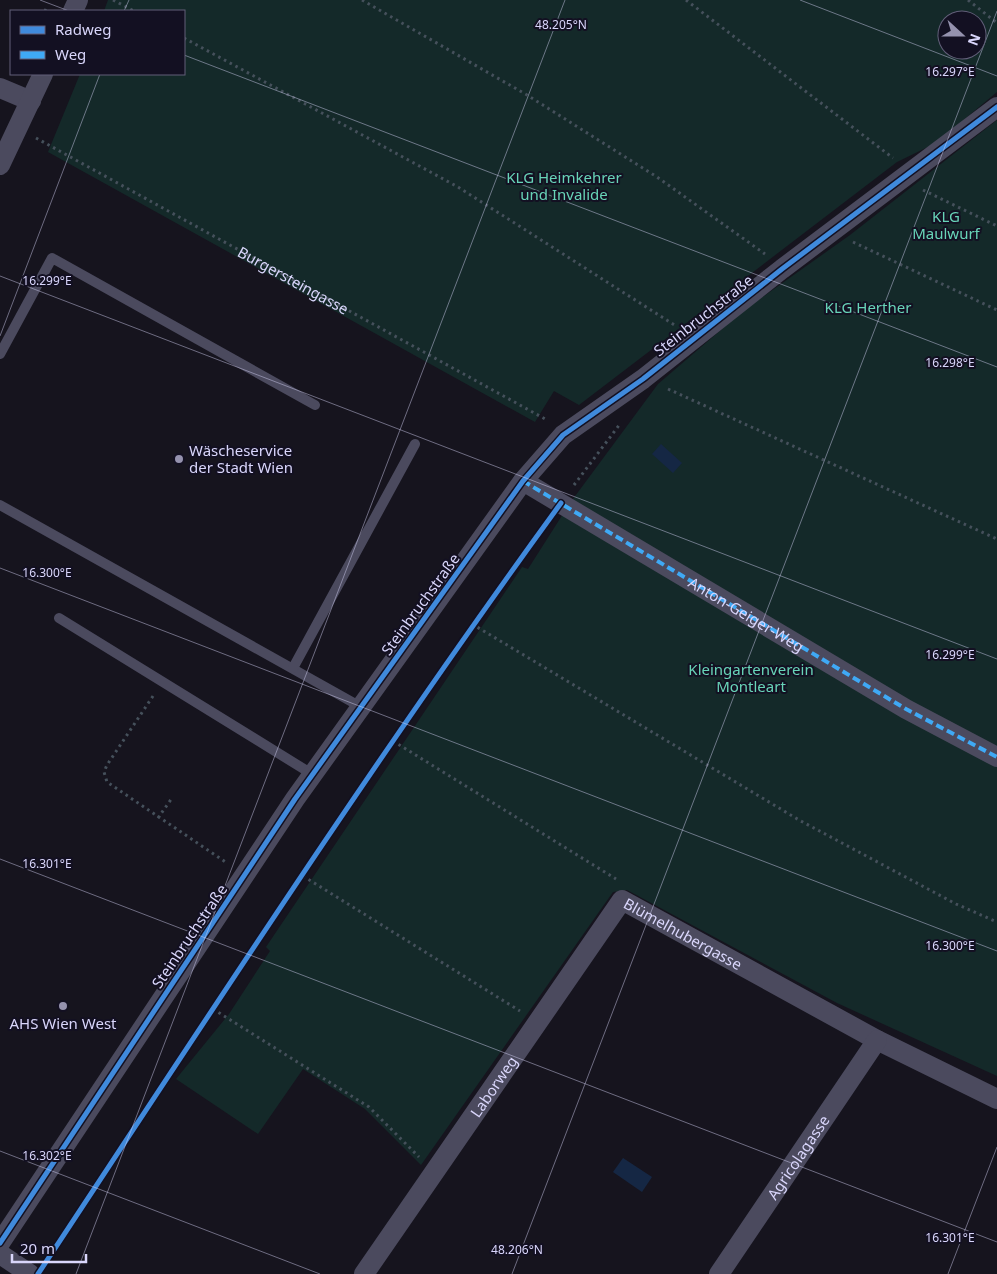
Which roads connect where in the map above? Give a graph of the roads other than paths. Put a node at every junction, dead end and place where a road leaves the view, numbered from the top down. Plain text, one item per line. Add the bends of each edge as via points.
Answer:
1 (44, 75) edge
2 (0, 88) edge
3 (31, 101) junction
4 (997, 107) edge
5 (0, 165) edge
6 (0, 354) edge
7 (315, 405) dead end
8 (415, 444) dead end
9 (523, 481) junction
10 (0, 505) edge
11 (59, 618) dead end
12 (293, 668) junction
13 (361, 706) junction
14 (997, 757) edge
15 (312, 774) junction
16 (622, 900) joint
17 (877, 1040) junction
18 (997, 1099) edge
19 (0, 1243) edge
20 (0, 1254) edge
21 (30, 1274) edge
22 (364, 1274) edge
23 (719, 1274) edge

1 - 3 street
2 - 3 street
3 - 5 street
4 - 9 street, Steinbruchstraße via 782,269 643,379 568,432
6 - 7 lane via 52,258
8 - 12 lane
9 - 13 street, Steinbruchstraße
9 - 14 street, Anton-Geiger-Weg via 906,709
10 - 12 lane
11 - 15 lane
12 - 13 lane
13 - 15 street, Steinbruchstraße
15 - 19 street, Steinbruchstraße
16 - 17 street, Blümelhubergasse
16 - 22 street, Laborweg
17 - 18 street, Blümelhubergasse
17 - 23 street, Agricolagasse
20 - 21 street

